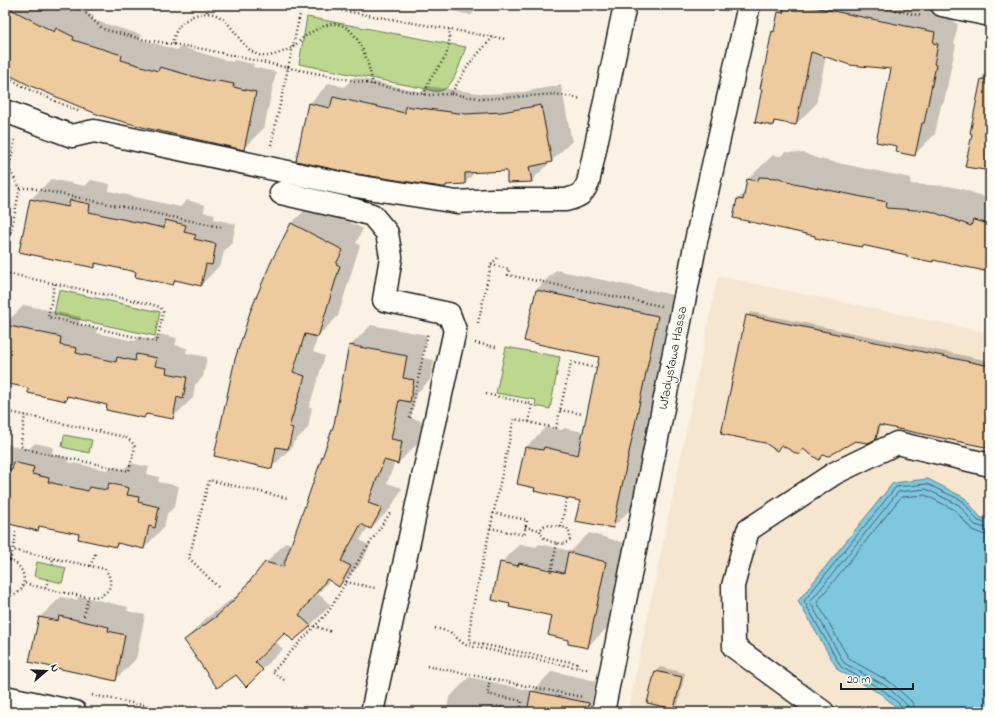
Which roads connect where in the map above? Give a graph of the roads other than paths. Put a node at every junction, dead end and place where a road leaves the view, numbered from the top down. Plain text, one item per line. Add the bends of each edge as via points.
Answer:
1 (625, 5) edge
2 (749, 5) edge
3 (942, 5) edge
4 (990, 15) edge
5 (5, 111) edge
6 (280, 193) dead end
7 (990, 465) edge
8 (5, 697) edge
9 (76, 712) edge
10 (372, 712) edge
11 (603, 712) edge
12 (823, 712) edge

1 - 5 street via 588,183 582,194 566,200 457,202 418,196 349,185 94,131 72,136
2 - 11 street, Władysława Hassa via 696,241
3 - 4 street
6 - 10 street via 372,215 387,233 391,257 384,300 449,314 455,330
7 - 12 street via 897,443 835,473 748,530 733,586 734,648
8 - 9 street

